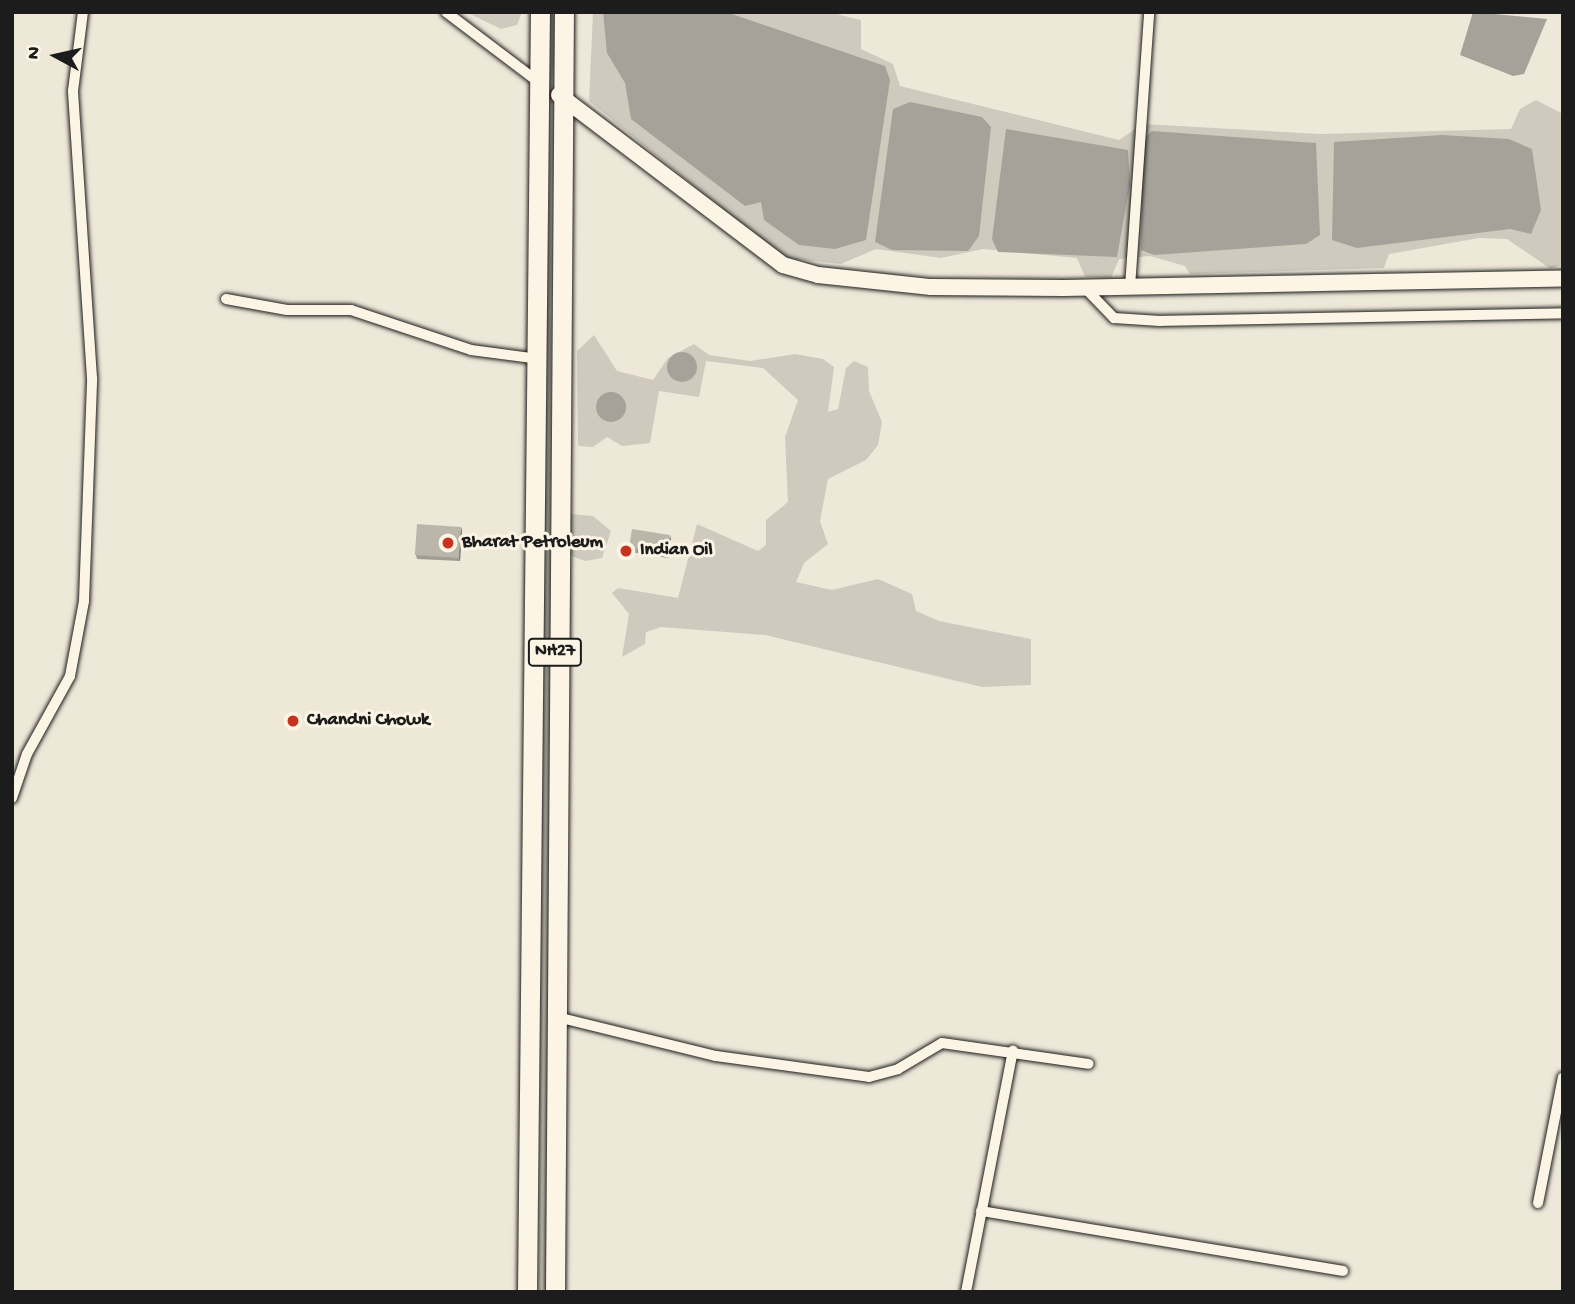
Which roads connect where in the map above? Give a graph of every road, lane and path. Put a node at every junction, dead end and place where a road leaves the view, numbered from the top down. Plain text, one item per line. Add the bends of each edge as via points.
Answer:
1 (83, 12) edge
2 (446, 12) edge
3 (540, 12) edge
4 (564, 12) edge
5 (1149, 12) edge
6 (536, 80) junction
7 (559, 95) junction
8 (1563, 278) edge
9 (1130, 287) junction
10 (1085, 288) junction
11 (226, 299) dead end
12 (1563, 313) edge
13 (532, 358) junction
14 (12, 798) edge
15 (553, 1016) junction
16 (1013, 1051) junction
17 (1089, 1064) dead end
18 (1563, 1077) edge
19 (1538, 1203) dead end
20 (981, 1211) junction
21 (1343, 1271) dead end
22 (527, 1292) edge
23 (555, 1292) edge
24 (966, 1292) edge

1 - 14 street via 73,91 92,378 84,601 70,676 27,754
2 - 6 street
3 - 6 highway, NH27
4 - 7 highway, NH27
5 - 9 street
6 - 13 highway, NH27
7 - 10 street via 783,265 931,287
7 - 15 highway, NH27
8 - 9 street
9 - 10 street
10 - 12 street via 1114,318 1160,321
11 - 13 street via 287,310 351,310 471,350
13 - 22 highway, NH27
15 - 16 street via 716,1056 869,1077 898,1069 942,1042
15 - 23 highway, NH27
16 - 17 street
16 - 20 street
18 - 19 street
20 - 21 street
20 - 24 street

